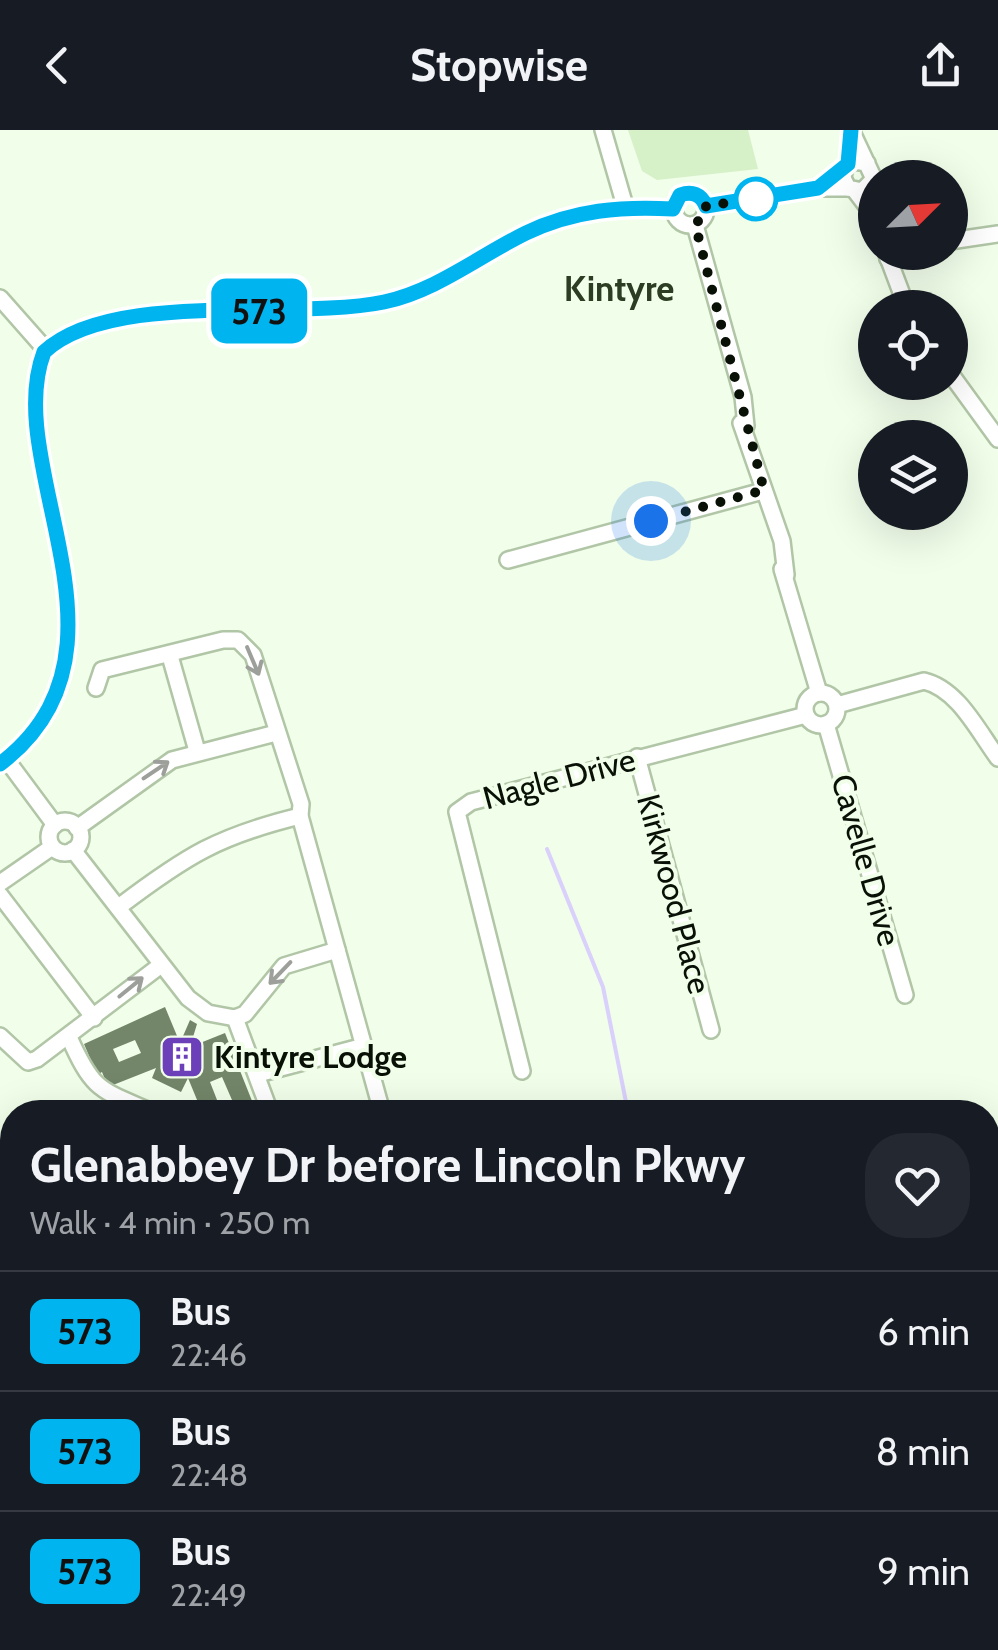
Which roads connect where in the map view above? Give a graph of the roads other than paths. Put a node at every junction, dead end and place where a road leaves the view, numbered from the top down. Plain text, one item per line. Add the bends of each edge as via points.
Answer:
1 (603, 130) edge
2 (851, 132) edge
3 (865, 160) edge
4 (858, 165) edge
5 (845, 168) junction
6 (858, 187) edge
7 (818, 188) junction
8 (858, 188) edge
9 (625, 206) junction
10 (706, 206) junction
11 (673, 209) junction
12 (695, 224) junction
13 (998, 234) edge
14 (968, 238) edge
15 (0, 298) edge
16 (46, 350) junction
17 (20, 384) dead end
18 (968, 398) edge
19 (998, 439) edge
20 (764, 490) junction
21 (508, 560) dead end
22 (48, 619) dead end
23 (170, 656) junction
24 (96, 688) dead end
25 (819, 693) junction
26 (837, 704) junction
27 (806, 715) junction
28 (826, 724) junction
29 (276, 732) junction
30 (197, 751) junction
31 (637, 757) junction
32 (998, 758) edge
33 (3, 761) edge
34 (300, 816) junction
35 (55, 825) junction
36 (77, 828) junction
37 (52, 846) junction
38 (74, 850) junction
39 (0, 883) edge
40 (0, 895) edge
41 (120, 906) junction
42 (335, 943) junction
43 (160, 965) junction
44 (905, 995) dead end
45 (94, 1018) junction
46 (235, 1018) junction
47 (711, 1030) dead end
48 (0, 1036) edge
49 (68, 1036) junction
50 (364, 1046) junction
51 (522, 1071) dead end
52 (258, 1074) junction
53 (124, 1100) edge
54 (266, 1100) edge
55 (379, 1100) edge

1 - 9 street
2 - 3 street
2 - 5 street
4 - 5 street
5 - 6 street
5 - 7 street
7 - 8 street
7 - 10 street
9 - 11 street
9 - 16 street via 547,224 442,280 381,303 130,317 73,333
10 - 11 street via 691,192 680,195
10 - 12 street
11 - 12 street via 680,222
12 - 20 street
13 - 14 street
15 - 16 street
16 - 17 street
18 - 19 street
20 - 21 street
20 - 25 street
22 - 33 street via 53,677 44,710
23 - 24 street via 102,670
23 -> 29 street via 224,640 246,645
23 - 30 street
25 - 26 street
25 - 27 street via 808,701
26 - 28 street
26 - 32 street via 924,681 936,684
27 - 28 street
27 - 31 street, Nagle Drive
28 - 44 street, Cavelle Drive
29 - 30 street
29 - 34 street
36 -> 30 street via 162,765
31 - 47 street, Kirkwood Place
31 - 51 street, Nagle Drive via 471,802 457,812
33 - 35 street
34 - 41 street via 215,841
34 - 42 street
35 - 36 street
35 - 37 street
36 - 38 street
37 - 38 street
37 - 39 street
38 - 41 street
40 - 45 street
41 - 43 street
42 -> 46 street via 284,966
42 - 50 street
45 -> 43 street
43 - 46 street via 198,1007
45 - 49 street
46 - 52 street
48 - 49 street via 28,1062
49 - 53 street via 98,1089
50 - 52 street
50 - 55 street
52 - 54 street

